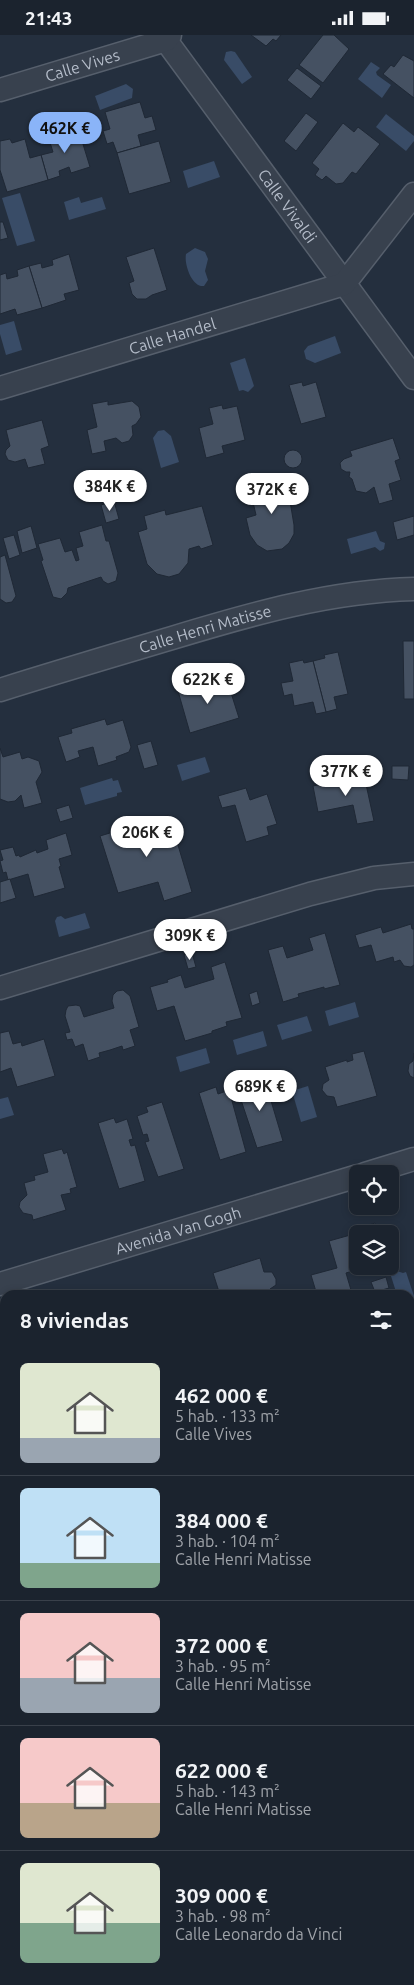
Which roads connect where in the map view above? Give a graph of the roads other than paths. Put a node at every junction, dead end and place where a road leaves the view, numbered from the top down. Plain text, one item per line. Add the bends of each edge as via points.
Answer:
1 (166, 37) edge
2 (0, 90) edge
3 (414, 194) edge
4 (344, 284) junction
5 (414, 378) edge
6 (0, 388) edge
7 (414, 589) edge
8 (0, 690) edge
9 (414, 874) edge
10 (0, 988) edge
11 (414, 1159) edge
12 (394, 1165) edge
13 (349, 1179) edge
14 (0, 1284) edge

1 - 2 street, Calle Vives
1 - 4 street, Calle Vivaldi
3 - 4 street
4 - 5 street, Calle Vivaldi
4 - 6 street, Calle Handel
7 - 8 street, Calle Henri Matisse via 318,599 252,614
9 - 10 street via 374,879 310,895
11 - 12 street
13 - 14 street, Avenida Van Gogh

